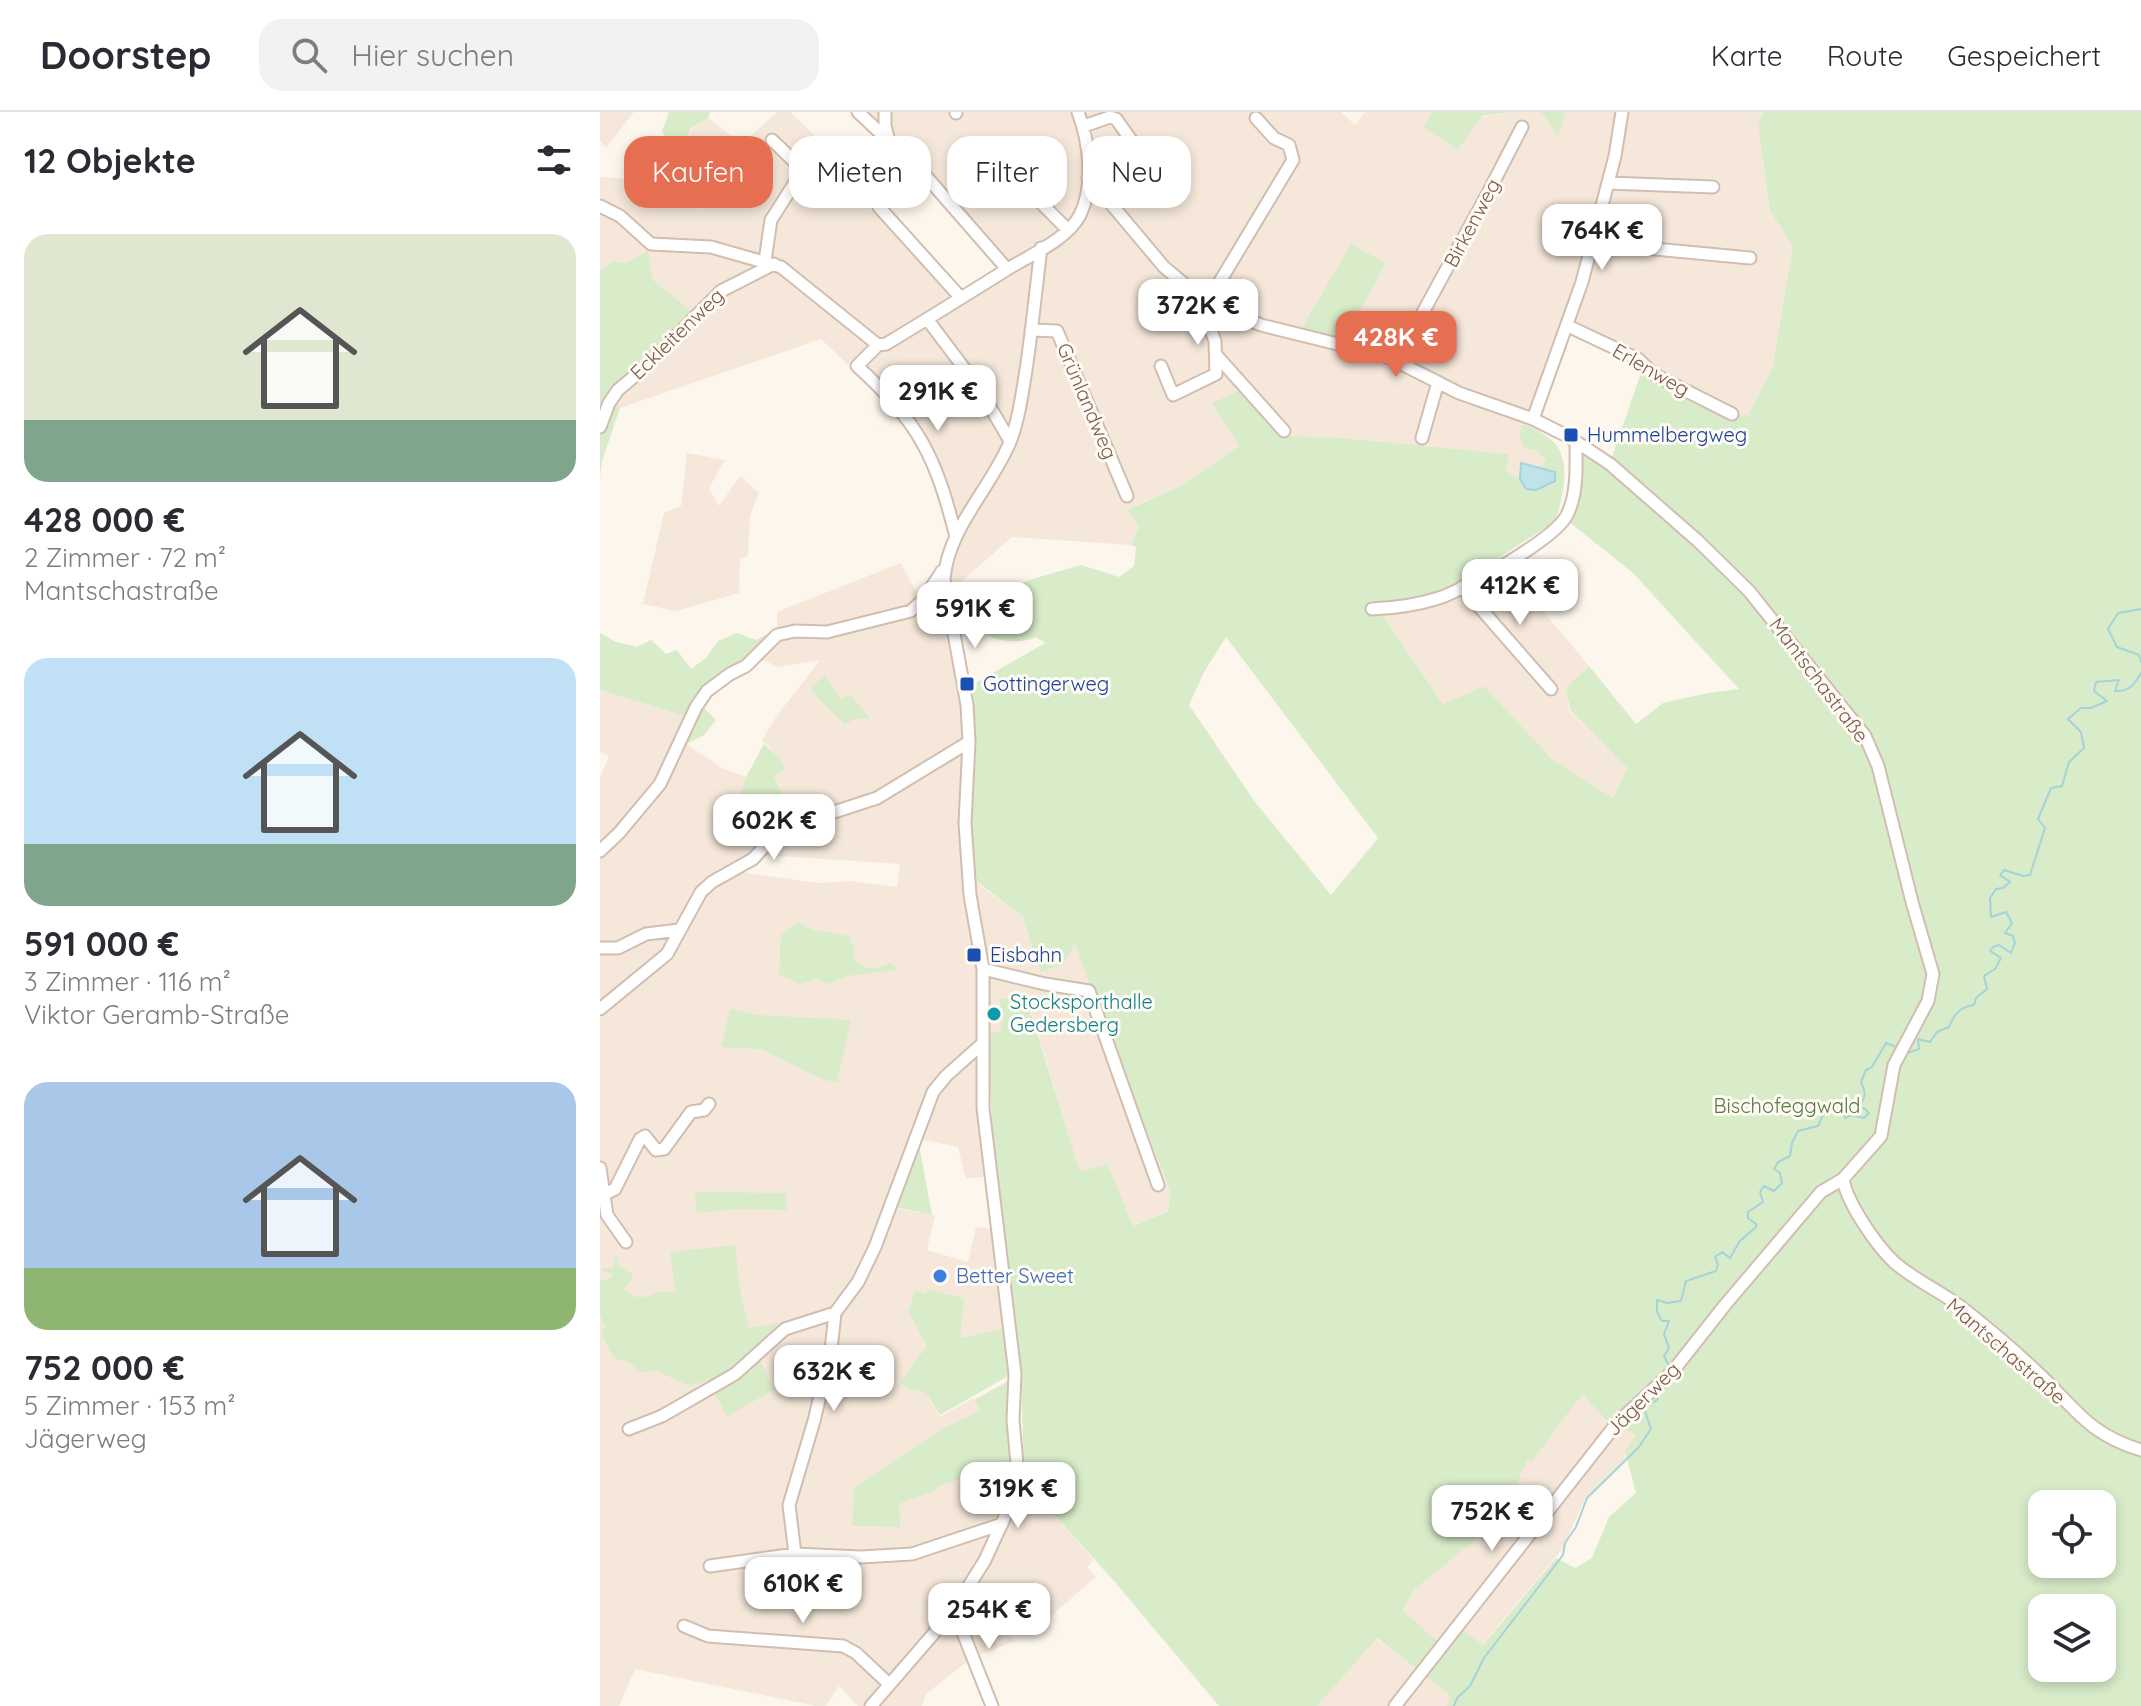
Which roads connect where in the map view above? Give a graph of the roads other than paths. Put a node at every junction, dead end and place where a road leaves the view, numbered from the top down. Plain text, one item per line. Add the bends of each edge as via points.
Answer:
1 (858, 112) edge
2 (885, 112) edge
3 (1078, 112) edge
4 (1622, 112) edge
5 (1256, 118) dead end
6 (1084, 126) junction
7 (1522, 127) dead end
8 (884, 136) edge
9 (888, 136) edge
10 (1086, 136) edge
11 (1128, 136) edge
12 (773, 141) edge
13 (931, 182) edge
14 (1608, 183) junction
15 (1713, 187) dead end
16 (1083, 203) edge
17 (600, 206) edge
18 (880, 208) edge
19 (1046, 208) edge
20 (1115, 208) edge
21 (1067, 229) junction
22 (1591, 243) junction
23 (1041, 248) junction
24 (1750, 258) dead end
25 (770, 263) junction
26 (1007, 269) junction
27 (961, 298) junction
28 (1203, 300) junction
29 (927, 319) junction
30 (1568, 326) junction
31 (1031, 330) junction
32 (878, 345) junction
33 (1217, 356) junction
34 (1397, 360) junction
35 (1161, 366) dead end
36 (1438, 382) junction
37 (1732, 414) dead end
38 (1533, 419) junction
39 (600, 427) edge
40 (1284, 431) dead end
41 (1422, 438) dead end
42 (1010, 441) junction
43 (1576, 442) junction
44 (1127, 496) dead end
45 (956, 537) junction
46 (945, 567) junction
47 (1462, 587) junction
48 (1372, 609) dead end
49 (1551, 689) dead end
50 (969, 742) junction
51 (600, 851) edge
52 (679, 930) junction
53 (600, 948) edge
54 (983, 969) junction
55 (600, 1009) edge
56 (983, 1043) junction
57 (709, 1104) dead end
58 (600, 1168) edge
59 (1843, 1179) junction
60 (1158, 1185) dead end
61 (603, 1189) junction
62 (626, 1242) dead end
63 (835, 1313) junction
64 (629, 1429) dead end
65 (2141, 1450) edge
66 (1002, 1524) junction
67 (795, 1554) junction
68 (710, 1566) dead end
69 (954, 1610) junction
70 (684, 1626) dead end
71 (889, 1684) junction
72 (871, 1706) edge
73 (992, 1706) edge
74 (1395, 1706) edge

1 - 8 street
2 - 9 street
3 - 6 street
4 - 14 street
5 - 28 street via 1274,138 1289,145 1293,160
6 - 10 street
6 - 11 street via 1110,117
7 - 34 street, Birkenweg
12 - 25 street via 801,173 771,220
13 - 26 street
14 - 15 street
14 - 22 street
16 - 21 street
17 - 25 street via 651,244 711,247
18 - 27 street
19 - 21 street
20 - 28 street, Mantschastraße via 1164,267
21 - 23 street
22 - 24 street
22 - 30 street
23 - 26 street
23 - 31 street
25 - 32 street via 789,272
25 - 39 street, Eckleitenweg via 721,291 618,390
26 - 27 street
27 - 29 street
28 - 33 street
28 - 34 street, Mantschastraße via 1261,325
29 - 32 street
29 - 42 street via 979,388
30 - 37 street, Erlenweg via 1638,359 1655,375
30 - 38 street
31 - 42 street
31 - 44 street, Grünlandweg via 1057,331
32 - 45 street via 857,366 916,429 939,478
33 - 35 street via 1216,374 1173,395
33 - 40 street
34 - 36 street, Mantschastraße
36 - 38 street, Mantschastraße
36 - 41 street
38 - 43 street, Mantschastraße
42 - 45 street
43 - 47 street via 1575,488 1564,520 1544,539
43 - 59 street, Mantschastraße via 1647,495 1749,591 1865,736 1878,766 1933,974 1928,1001 1896,1057 1881,1136
45 - 46 street
46 - 50 street
46 - 51 street via 911,611 827,632 777,635 746,666 707,691 660,784
47 - 48 street via 1427,602
47 - 49 street
50 - 52 street via 870,801 783,826 753,859 701,892
50 - 54 street via 966,847
52 - 53 street
52 - 55 street via 661,961
54 - 56 street
54 - 60 street via 1089,991
56 - 63 street via 933,1092 875,1247
56 - 66 street via 985,1143 1015,1374 1019,1486
57 - 61 street via 691,1112 661,1150 643,1137 615,1189
58 - 61 street
59 - 65 street, Mantschastraße via 1845,1192 1895,1263 1962,1307 2099,1432
59 - 74 street, Jägerweg via 1821,1192 1657,1387 1617,1423
61 - 62 street via 607,1215
63 - 64 street via 785,1329 735,1374
63 - 67 street via 814,1421 789,1505
66 - 67 street via 912,1554
66 - 69 street
67 - 68 street
69 - 71 street
69 - 73 street
70 - 71 street via 708,1636 843,1646
71 - 72 street

